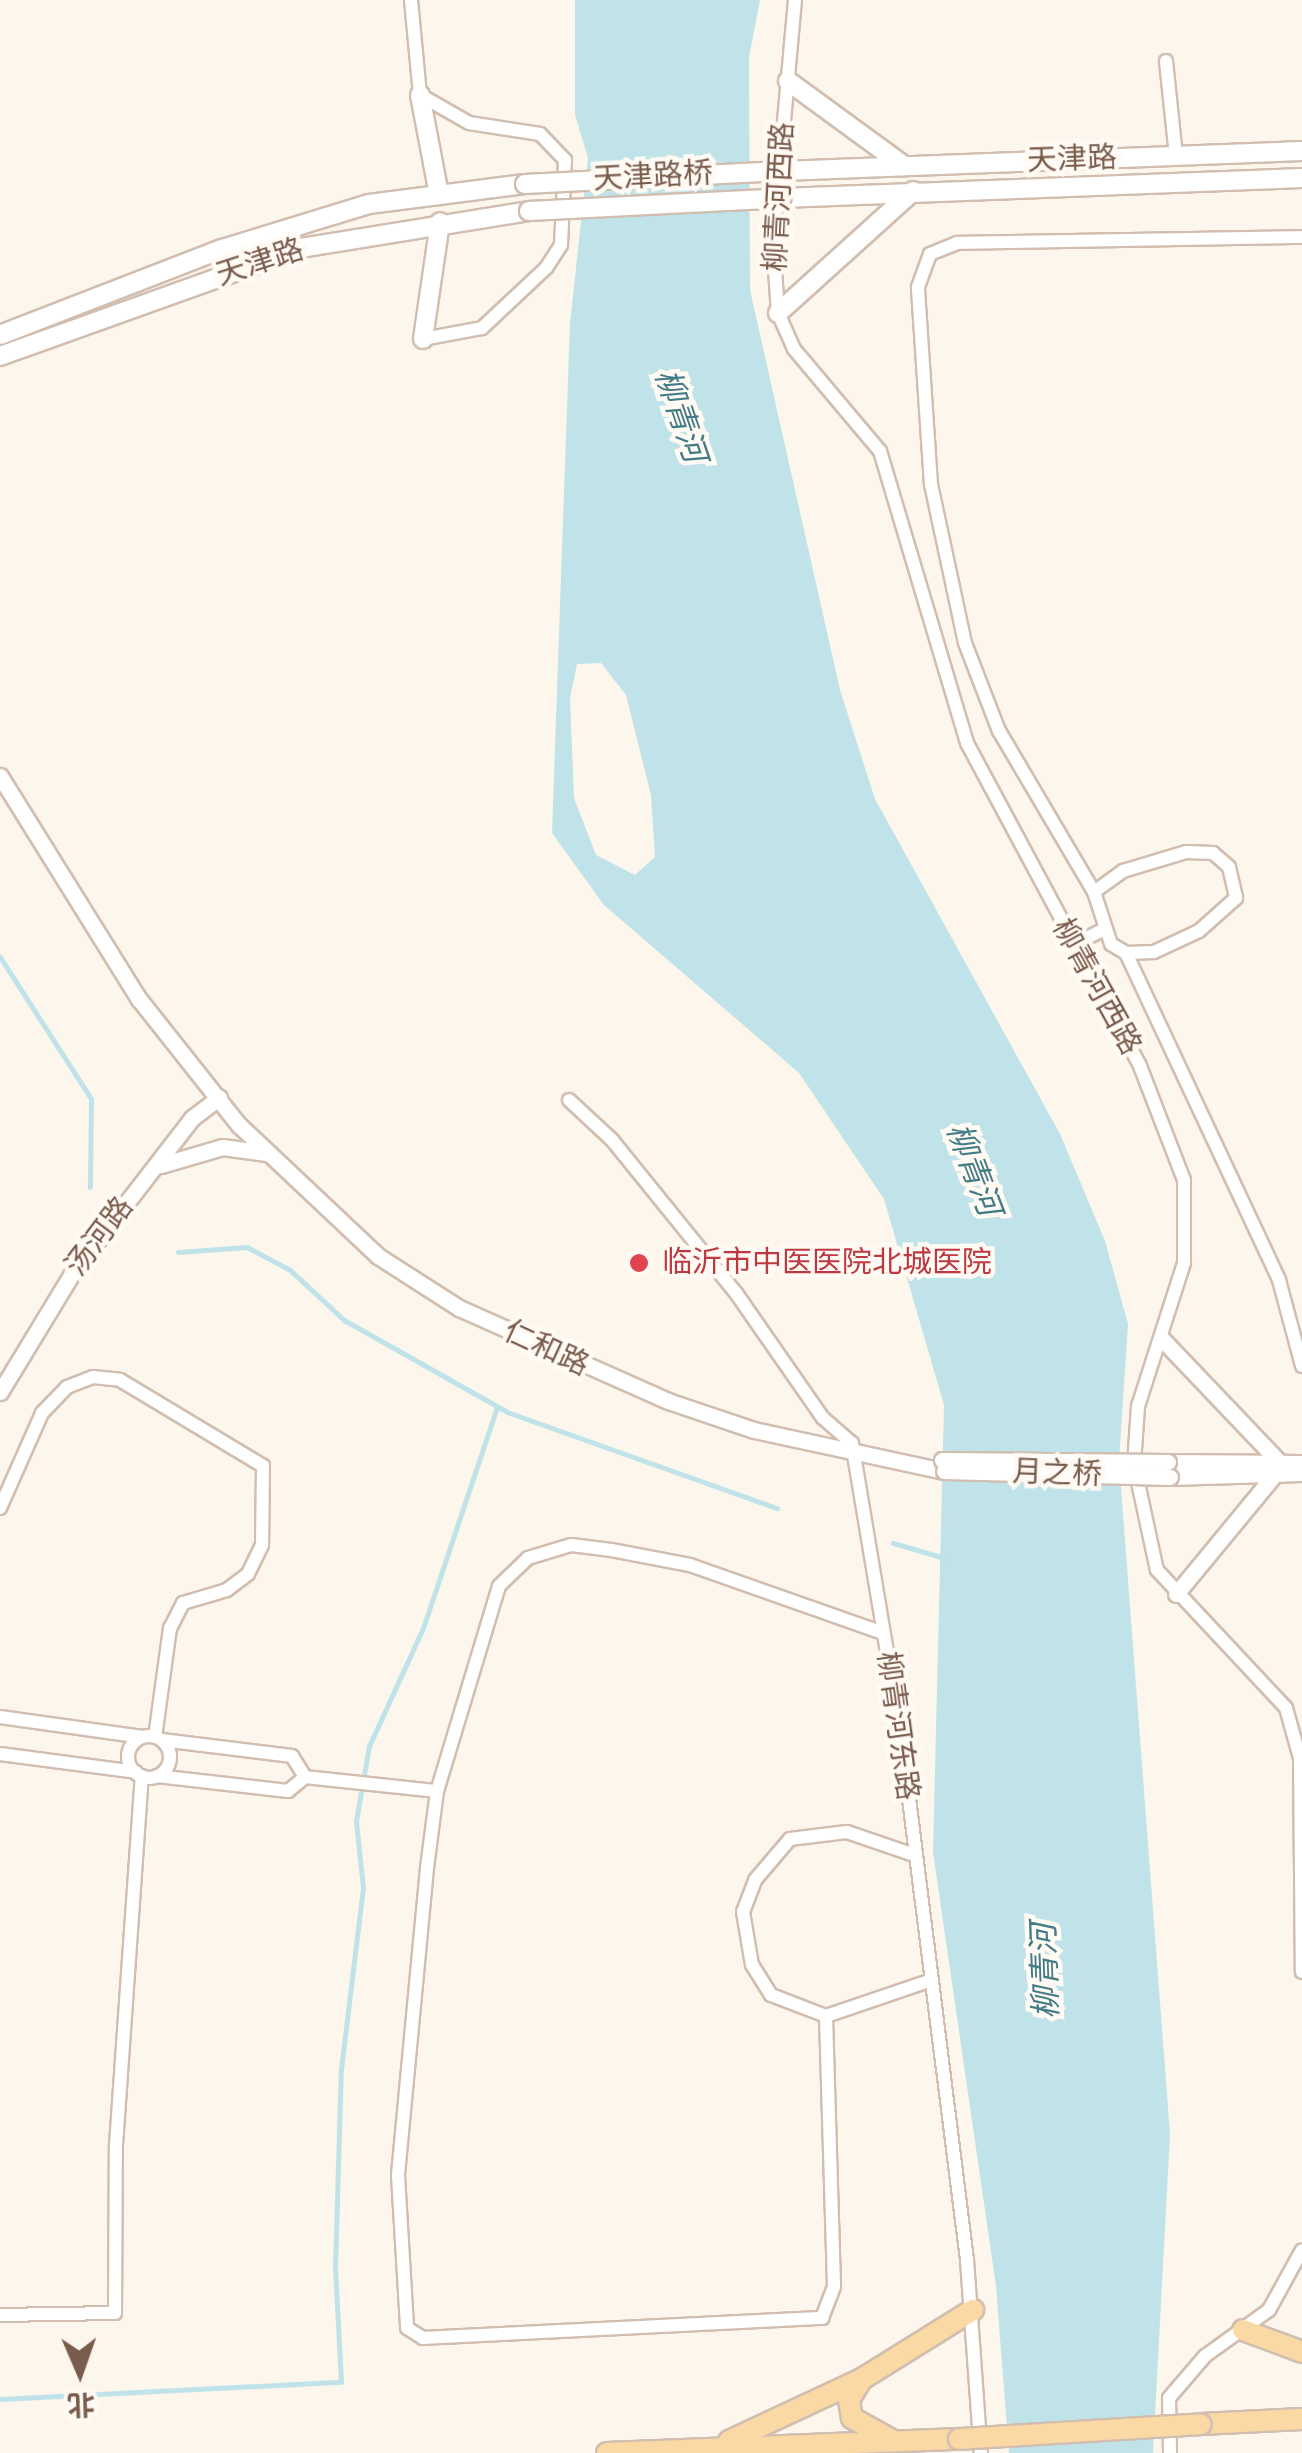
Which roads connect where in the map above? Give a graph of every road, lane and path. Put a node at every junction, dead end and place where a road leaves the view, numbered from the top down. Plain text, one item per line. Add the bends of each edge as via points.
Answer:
1 (410, 0) edge
2 (795, 0) edge
3 (1166, 62) dead end
4 (788, 80) junction
5 (420, 95) junction
6 (1302, 151) edge
7 (1176, 156) junction
8 (904, 166) junction
9 (782, 171) joint
10 (1302, 178) edge
11 (525, 184) joint
12 (913, 192) junction
13 (439, 195) junction
14 (782, 198) joint
15 (530, 211) joint
16 (440, 222) junction
17 (1302, 237) edge
18 (778, 313) junction
19 (1, 335) edge
20 (423, 339) joint
21 (0, 356) edge
22 (0, 776) edge
23 (0, 795) edge
24 (1094, 892) junction
25 (1104, 930) junction
26 (1073, 945) junction
27 (1126, 953) junction
28 (219, 1098) junction
29 (569, 1100) dead end
30 (267, 1153) junction
31 (153, 1169) junction
32 (1161, 1338) junction
33 (1302, 1366) edge
34 (0, 1392) edge
35 (852, 1447) junction
36 (1302, 1463) edge
37 (943, 1465) joint
38 (1278, 1469) junction
39 (1302, 1473) edge
40 (0, 1508) edge
41 (1176, 1594) junction
42 (883, 1633) junction
43 (0, 1718) edge
44 (153, 1738) junction
45 (0, 1754) edge
46 (139, 1774) junction
47 (157, 1776) junction
48 (304, 1777) junction
49 (438, 1791) junction
50 (914, 1855) junction
51 (1302, 1972) edge
52 (930, 1981) junction
53 (826, 2016) junction
54 (1302, 2250) edge
55 (973, 2310) junction
56 (0, 2316) edge
57 (1243, 2330) junction
58 (1302, 2352) edge
59 (862, 2379) junction
60 (1302, 2407) edge
61 (1292, 2420) edge
62 (894, 2441) junction
63 (713, 2448) junction
64 (607, 2453) edge
65 (981, 2453) edge
66 (1170, 2453) edge

1 - 5 street
2 - 4 street, 柳青河西路
3 - 7 street
4 - 8 main road
4 - 18 street, 柳青河西路 via 772,240
5 - 13 main road
5 - 20 street via 469,123 540,134 564,160 561,245 546,268 482,328
6 - 7 main road, 天津路
7 - 8 main road, 天津路
8 - 9 main road, 天津路
9 - 11 main road, 天津路桥, bridge
10 - 12 main road, 天津路
11 - 13 main road, 天津路
12 - 14 main road, 天津路
12 - 18 main road
13 - 19 main road, 天津路 via 370,204 222,248
14 - 15 main road, 天津路桥, bridge
15 - 16 main road, 天津路
16 - 20 main road
16 - 21 main road, 天津路 via 302,248
17 - 24 street via 957,243 930,254 918,287 931,485 965,642 999,730
18 - 26 street, 柳青河西路 via 794,348 880,451 968,743
22 - 28 street, 仁和路 via 129,984
23 - 28 street, 仁和路 via 132,1004
24 - 25 street
24 - 27 street via 1123,871 1186,852 1213,854 1229,867 1236,898 1199,931 1154,952
25 - 26 street
25 - 27 street
26 - 32 street, 柳青河西路 via 1140,1066 1184,1180 1184,1263
27 - 33 street via 1279,1280
28 - 30 street, 仁和路
28 - 31 street, 汤河路 via 192,1118
28 - 35 street, 仁和路 via 384,1250 463,1300 671,1392
29 - 35 street via 612,1140 822,1418
30 - 31 street via 222,1147 183,1153
30 - 35 street, 仁和路 via 378,1256 458,1308 668,1400
31 - 34 street, 汤河路 via 73,1272
32 - 38 street
32 - 41 street, 柳青河西路 via 1138,1406 1134,1464 1157,1570
35 - 37 street, 仁和路
35 - 42 street, 柳青河东路
36 - 38 street
37 - 38 street, 月之桥, bridge
38 - 39 street
38 - 41 street
40 - 44 street via 42,1413 66,1387 93,1378 120,1380 262,1466 262,1545 248,1574 227,1590 183,1603 170,1628
41 - 51 street, 柳青河西路 via 1259,1672 1286,1708 1300,1758
42 - 49 street via 690,1565 571,1545 528,1558 499,1586
42 - 50 street, 柳青河东路
43 - 44 street
44 - 46 street via 129,1752
44 - 47 street via 169,1764
44 - 48 street via 292,1756
45 - 46 street
46 - 47 street
46 - 56 street via 124,1980 115,2313
47 - 48 street via 288,1790
48 - 49 street
49 - 53 street via 398,2175 407,2328 423,2338 822,2318 834,2286
50 - 52 street, 柳青河东路
50 - 53 street via 847,1832 805,1836 775,1852 756,1880 744,1912 752,1965 771,1995
52 - 53 street
52 - 55 street, 柳青河东路
54 - 57 street via 1288,2286
55 - 59 main road
55 - 65 street, 柳青河东路
57 - 58 main road
57 - 66 street via 1205,2356 1169,2398
59 - 62 main road via 848,2400 852,2418
59 - 63 main road
60 - 61 main road
61 - 62 main road, bridge
62 - 63 main road
63 - 64 main road

